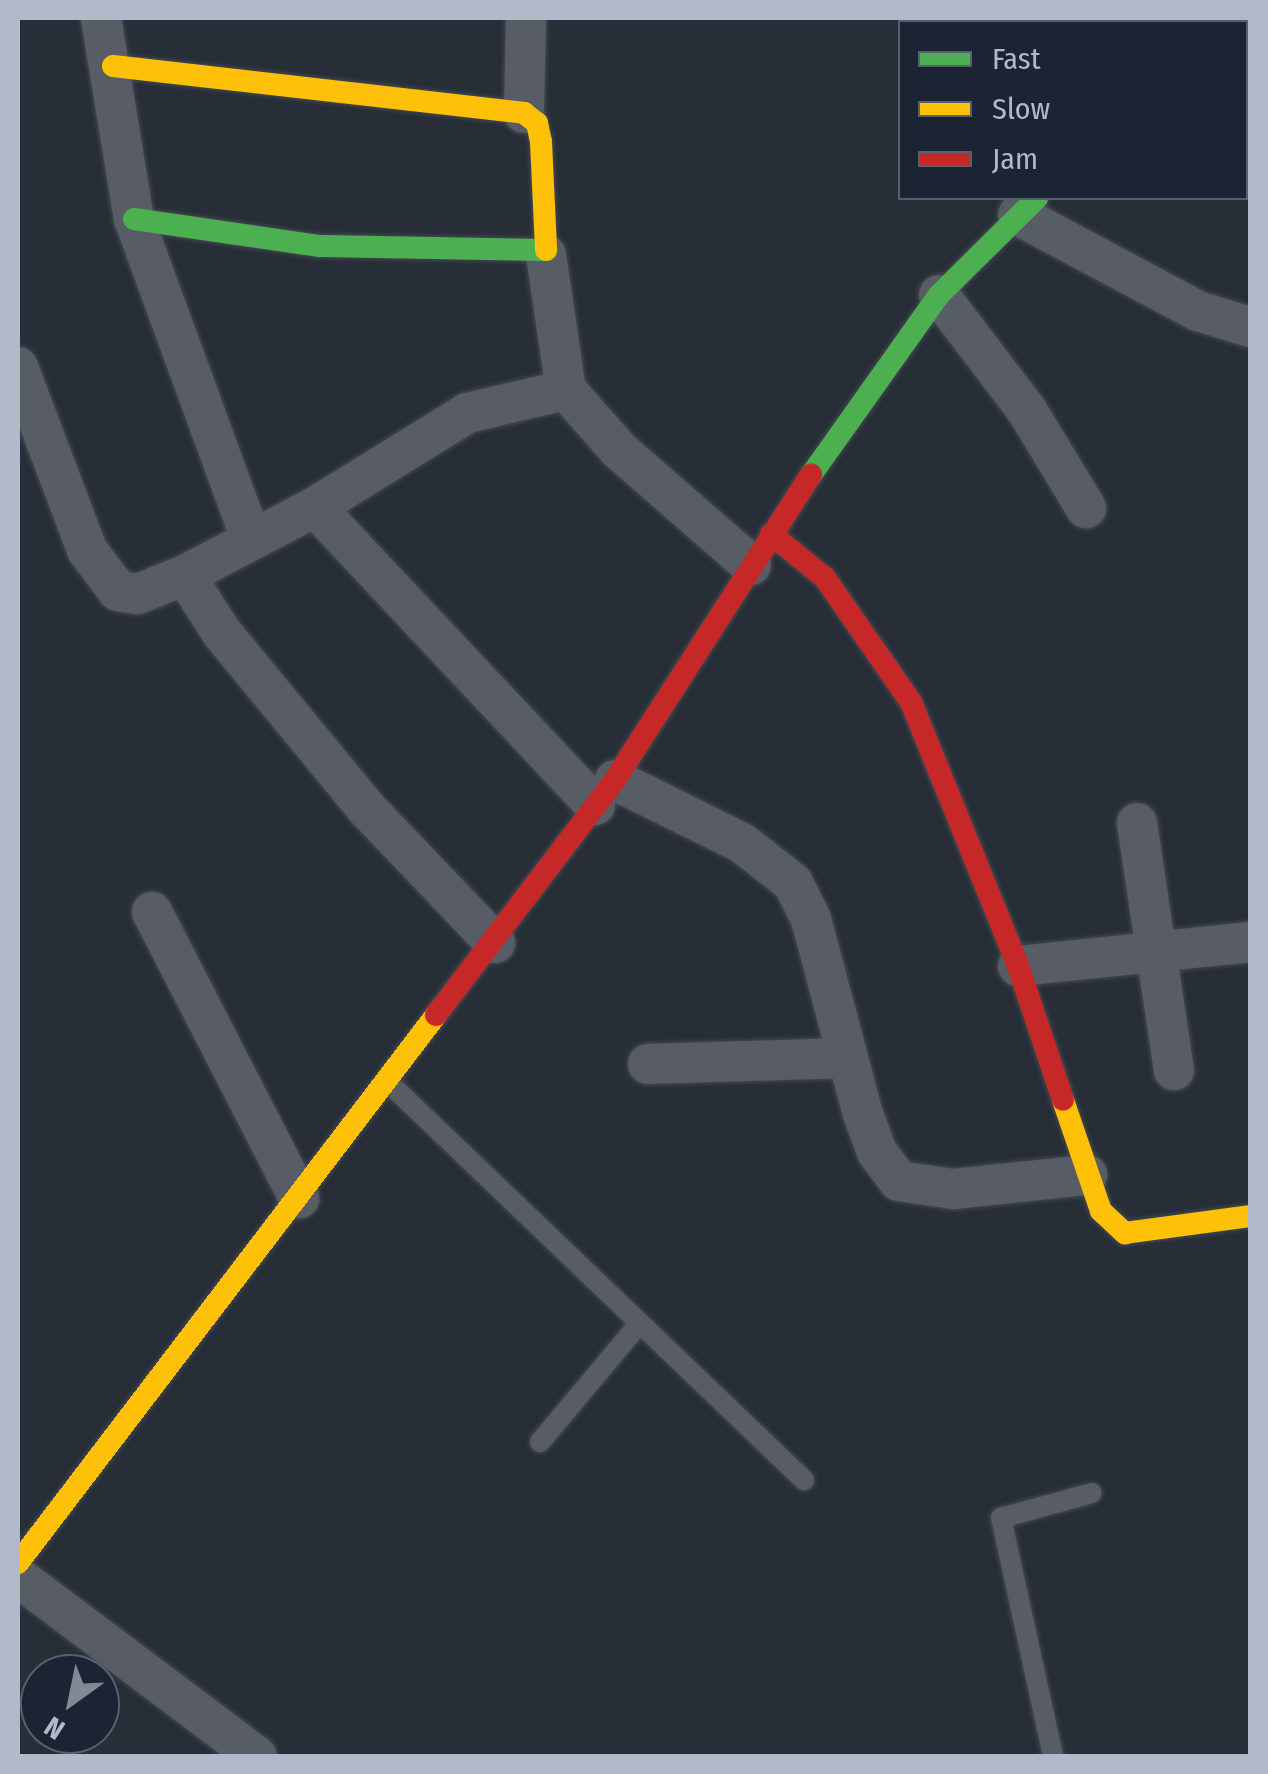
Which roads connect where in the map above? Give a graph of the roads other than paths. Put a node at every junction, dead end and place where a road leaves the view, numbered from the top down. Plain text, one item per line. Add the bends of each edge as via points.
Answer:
1 (101, 18) edge
2 (526, 18) edge
3 (113, 66) junction
4 (524, 112) junction
5 (1028, 206) edge
6 (134, 219) junction
7 (546, 255) junction
8 (938, 295) junction
9 (1250, 327) edge
10 (18, 368) edge
11 (566, 390) junction
12 (314, 507) junction
13 (1086, 508) dead end
14 (250, 539) junction
15 (761, 550) junction
16 (185, 576) junction
17 (605, 793) junction
18 (1137, 823) dead end
19 (152, 912) dead end
20 (1250, 942) edge
21 (495, 944) junction
22 (1156, 952) junction
23 (1018, 966) junction
24 (848, 1058) junction
25 (648, 1064) dead end
26 (1174, 1070) dead end
27 (388, 1082) junction
28 (1086, 1175) junction
29 (298, 1198) junction
30 (1250, 1216) edge
31 (640, 1324) junction
32 (540, 1442) dead end
33 (804, 1480) dead end
34 (1092, 1493) dead end
35 (18, 1563) edge
36 (18, 1576) edge
37 (256, 1756) edge
38 (1053, 1756) edge

1 - 3 street
2 - 4 street
3 - 4 street
3 - 6 street
4 - 7 street via 537,123 541,142
5 - 8 street
5 - 9 street via 1198,311
6 - 7 street via 320,246
6 - 14 street
7 - 11 street
8 - 13 street via 1026,409
8 - 15 street
10 - 16 street via 98,572 132,594
11 - 12 street via 467,413
11 - 15 street via 620,450
12 - 14 street
12 - 17 street
14 - 16 street
15 - 17 street
15 - 23 street via 825,578 912,702
16 - 21 street via 222,633 368,810
17 - 21 street
17 - 24 street via 742,843 793,883 811,920
18 - 22 street
19 - 29 street
20 - 22 street
21 - 27 street
22 - 23 street
22 - 26 street
23 - 28 street
24 - 25 street
24 - 28 street via 877,1152 912,1188
27 - 29 street
27 - 31 lane
28 - 30 street via 1101,1211 1126,1232 1160,1234
29 - 35 street
31 - 32 lane
31 - 33 lane
34 - 38 lane via 1001,1518
36 - 37 street

